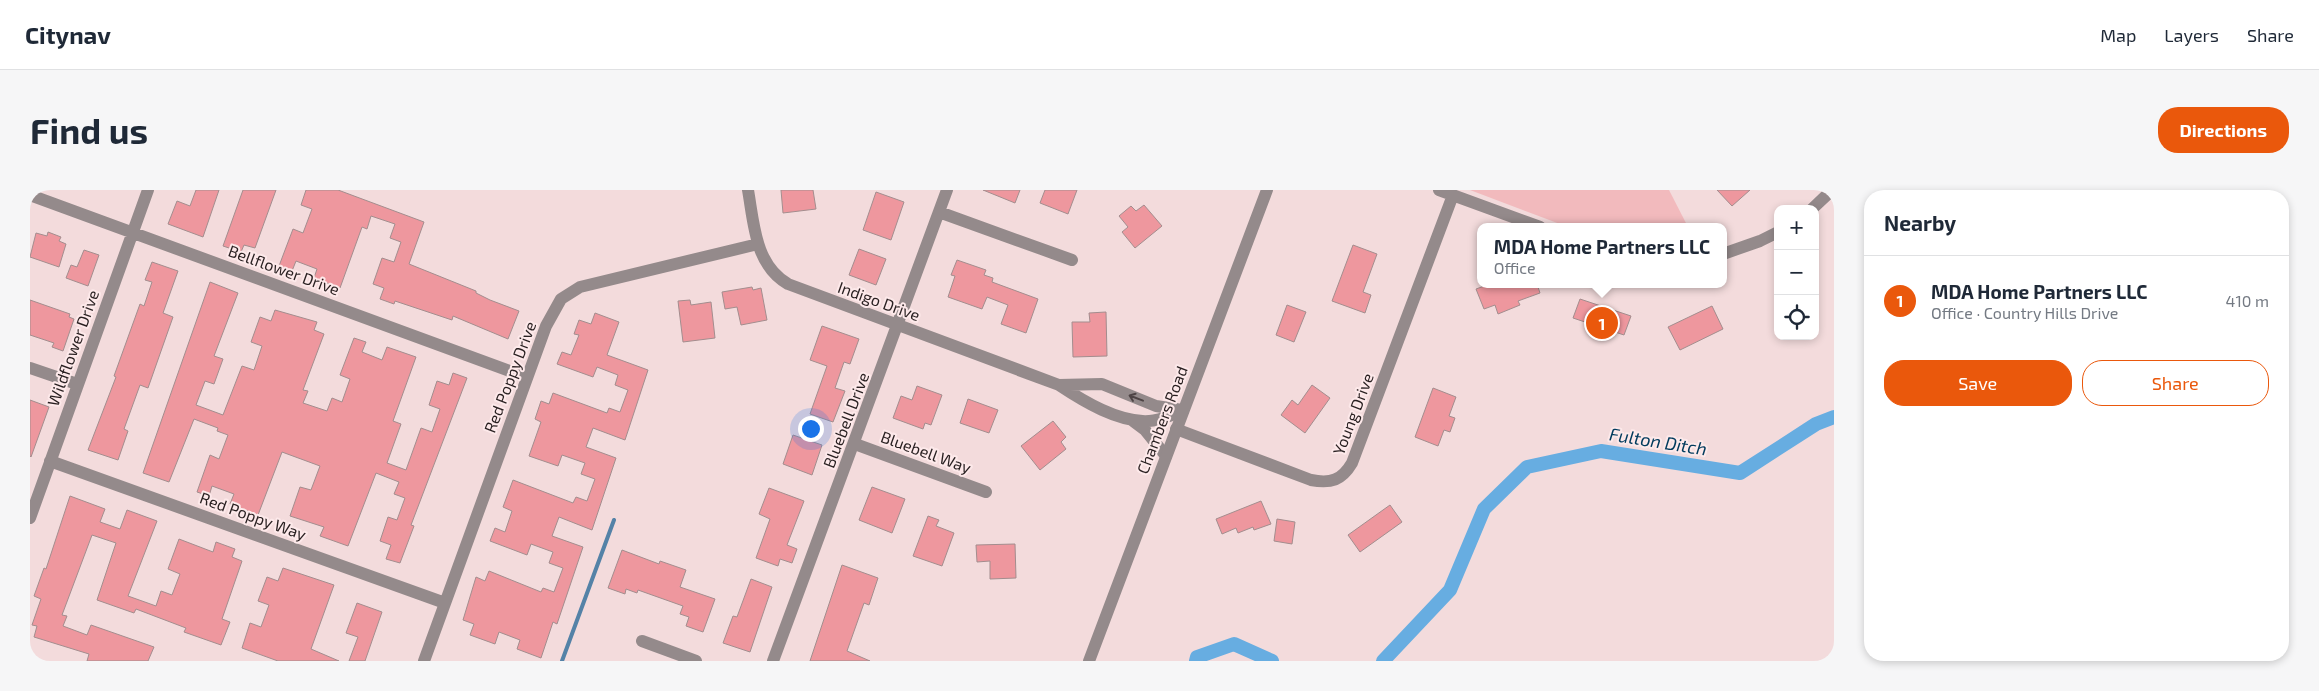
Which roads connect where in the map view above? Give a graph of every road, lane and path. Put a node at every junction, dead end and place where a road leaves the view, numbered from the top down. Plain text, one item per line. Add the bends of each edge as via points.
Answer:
1 (148, 190) edge
2 (748, 190) edge
3 (947, 190) edge
4 (1266, 190) edge
5 (1440, 190) edge
6 (1832, 190) edge
7 (30, 195) edge
8 (1453, 195) junction
9 (1816, 205) edge
10 (939, 212) junction
11 (1529, 223) edge
12 (133, 232) junction
13 (1774, 234) edge
14 (758, 244) junction
15 (1727, 253) edge
16 (1072, 260) dead end
17 (899, 326) junction
18 (30, 368) edge
19 (526, 377) junction
20 (77, 384) junction
21 (1059, 385) junction
22 (1183, 410) junction
23 (1131, 420) junction
24 (1176, 429) junction
25 (855, 444) junction
26 (1166, 456) junction
27 (50, 461) junction
28 (986, 492) dead end
29 (30, 518) edge
30 (445, 603) junction
31 (642, 641) dead end
32 (424, 661) edge
33 (696, 661) edge
34 (773, 661) edge
35 (1089, 661) edge

1 - 12 street, Wildflower Drive
2 - 14 street, Indigo Drive
3 - 10 street, Bluebell Drive
4 - 22 street, Chambers Road
5 - 8 street
6 - 9 street
7 - 12 street, Bellflower Drive
8 - 11 street
8 - 24 street, Young Drive via 1352,463 1342,477 1332,482 1311,480
10 - 16 street
10 - 17 street, Bluebell Drive
12 - 19 street, Bellflower Drive
12 - 20 street, Wildflower Drive
13 - 15 street
14 - 17 street, Indigo Drive via 769,268 788,284
14 - 19 street, Red Poppy Drive via 576,290 561,299 553,311
17 - 21 street, Indigo Drive
17 - 25 street, Bluebell Drive
18 - 20 street
19 - 30 street, Red Poppy Drive
20 - 27 street, Wildflower Drive
22 -> 21 street, Indigo Drive via 1156,406 1102,384
21 - 23 street, Indigo Drive via 1086,403
22 - 23 street via 1150,421
22 - 24 street, Chambers Road
23 - 26 street via 1145,430
24 - 26 street, Chambers Road
25 - 28 street, Bluebell Way
25 - 34 street, Bluebell Drive
26 - 35 street, Chambers Road
27 - 29 street, Wildflower Drive
27 - 30 street, Red Poppy Way
30 - 32 street, Red Poppy Drive
31 - 33 street

